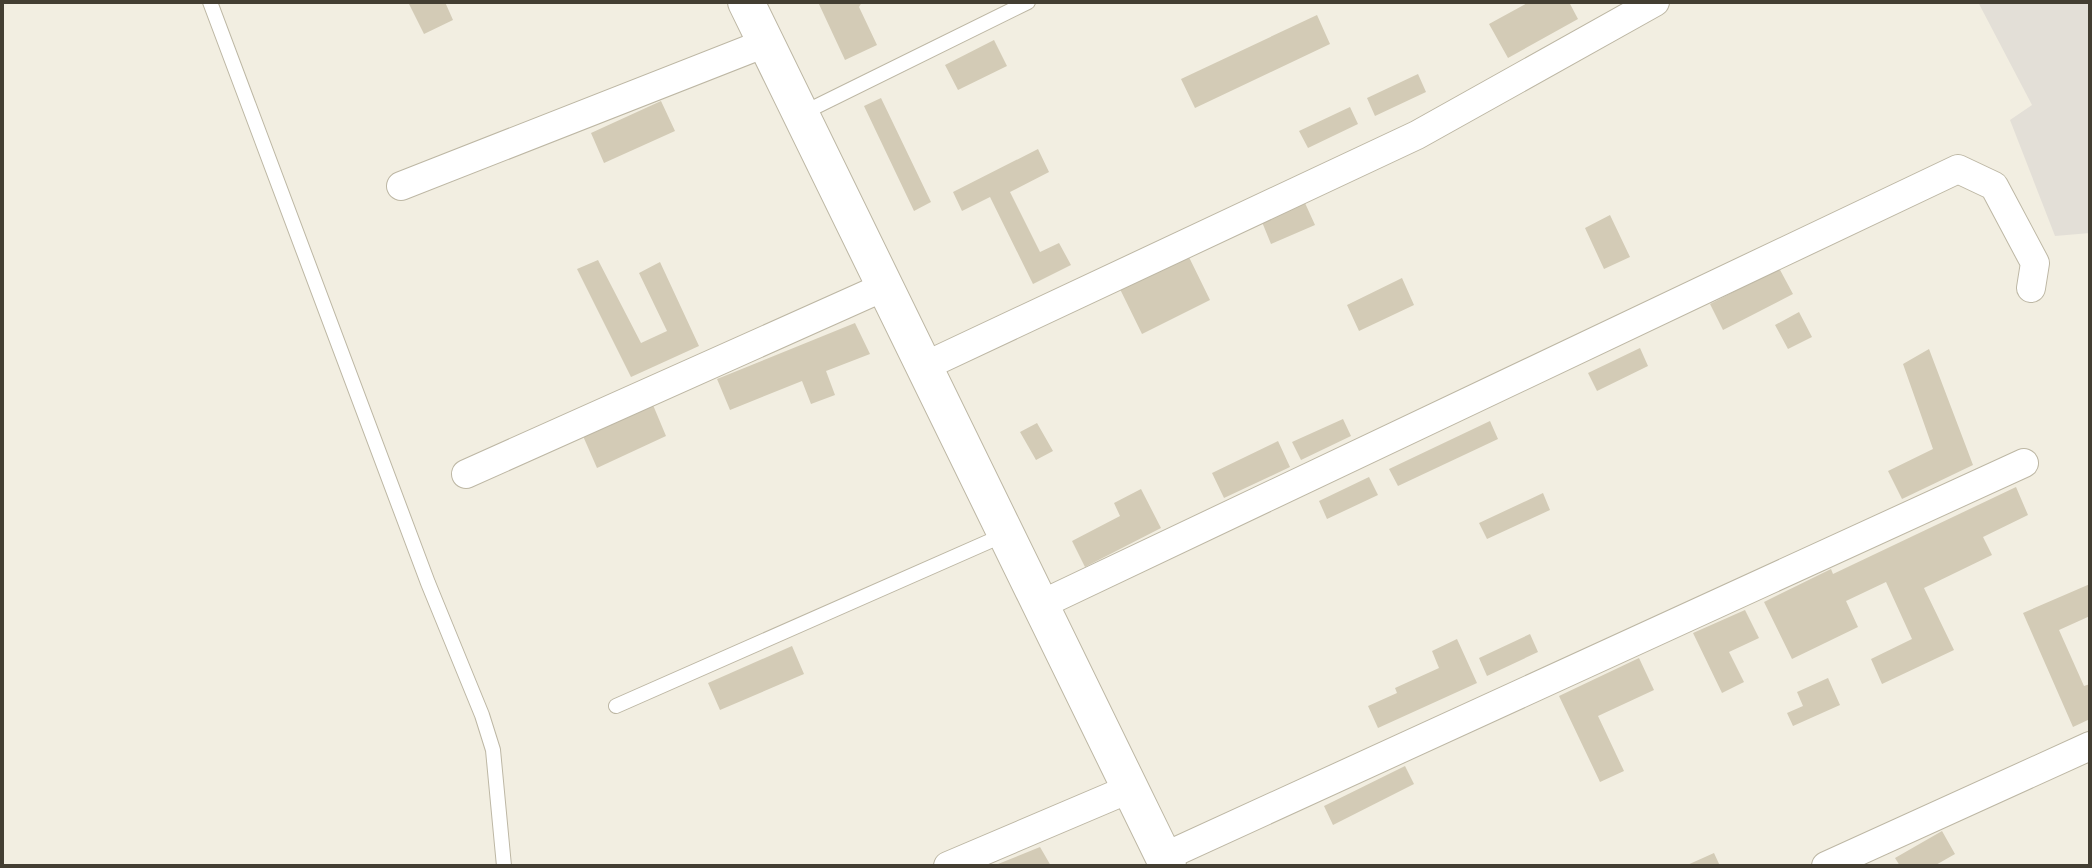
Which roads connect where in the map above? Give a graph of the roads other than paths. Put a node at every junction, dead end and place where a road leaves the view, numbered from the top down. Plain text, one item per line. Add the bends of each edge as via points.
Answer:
1 (210, 2) edge
2 (746, 2) edge
3 (1028, 2) edge
4 (1655, 2) edge
5 (768, 42) junction
6 (803, 113) junction
7 (401, 186) dead end
8 (886, 286) junction
9 (2031, 288) dead end
10 (925, 366) junction
11 (2024, 463) dead end
12 (466, 474) dead end
13 (1006, 534) junction
14 (1040, 605) junction
15 (616, 706) dead end
16 (2090, 746) edge
17 (1129, 789) junction
18 (1166, 862) edge
19 (504, 866) edge
20 (948, 866) edge
21 (1826, 866) edge

1 - 19 lane via 482,715 493,750
2 - 5 street
3 - 6 lane
4 - 10 street via 1417,135
5 - 6 street
5 - 7 street
6 - 8 street
8 - 10 street
8 - 12 street
9 - 14 street via 2035,263 1994,186 1958,169
10 - 13 street
11 - 18 street
13 - 14 street
13 - 15 lane
14 - 17 street
16 - 21 street
17 - 18 street
17 - 20 street

